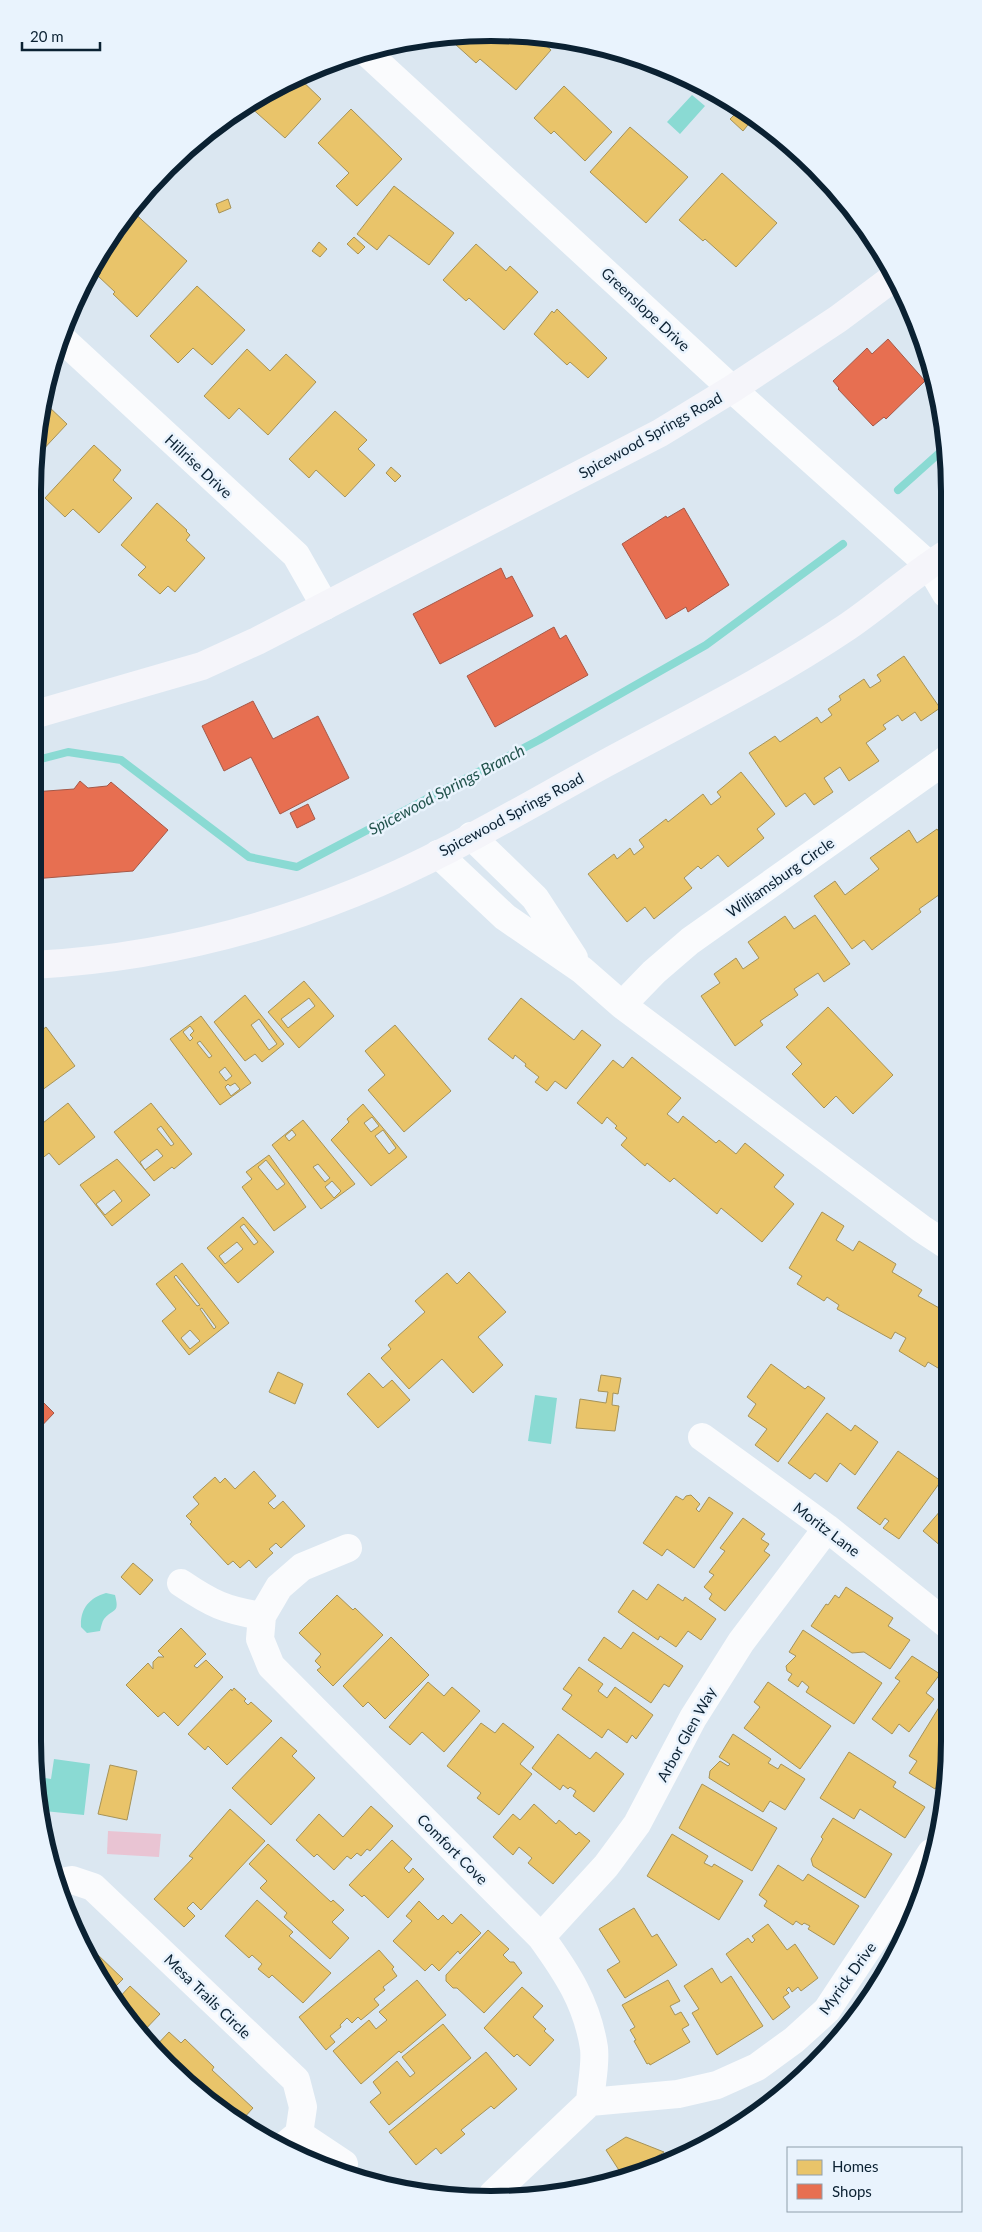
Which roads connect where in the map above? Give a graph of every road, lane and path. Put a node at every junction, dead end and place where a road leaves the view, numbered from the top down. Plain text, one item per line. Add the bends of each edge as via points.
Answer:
1 (372, 58) edge
2 (888, 281) edge
3 (66, 343) edge
4 (732, 389) junction
5 (937, 560) edge
6 (941, 575) edge
7 (325, 606) junction
8 (41, 712) edge
9 (941, 763) edge
10 (471, 836) junction
11 (438, 854) junction
12 (41, 965) edge
13 (582, 970) junction
14 (622, 1005) junction
15 (941, 1241) edge
16 (702, 1437) dead end
17 (828, 1528) junction
18 (348, 1548) dead end
19 (181, 1583) dead end
20 (262, 1616) junction
21 (941, 1620) edge
22 (923, 1866) edge
23 (64, 1882) edge
24 (541, 1937) junction
25 (590, 2102) junction
26 (291, 2140) edge
27 (344, 2164) dead end
28 (498, 2190) edge

1 - 4 street, Greenslope Drive
2 - 4 main road, Spicewood Springs Road
3 - 7 street, Hillrise Drive via 296,555
4 - 5 street, Greenslope Drive
4 - 7 main road, Spicewood Springs Road via 660,433
5 - 6 street, Greenslope Drive
5 - 10 main road, Spicewood Springs Road via 848,626 767,676
7 - 8 main road, Spicewood Springs Road via 202,666
9 - 14 street, Williamsburg Circle via 690,941
10 - 11 main road, Spicewood Springs Road
10 - 13 street via 535,898
11 - 12 main road, Spicewood Springs Road via 355,892 266,925 166,950
11 - 13 street via 505,917
13 - 14 street
14 - 15 street
16 - 17 street, Moritz Lane
17 - 21 street, Moritz Lane
17 - 24 street, Arbor Glen Way via 741,1642 693,1718 637,1824 606,1866
18 - 20 street, Comfort Cove via 302,1567 279,1587
19 - 20 street via 206,1600 231,1611
20 - 24 street, Comfort Cove via 260,1639 271,1666
22 - 25 street, Myrick Drive via 827,2010 757,2067 716,2085 678,2094
23 - 26 street, Mesa Trails Circle via 72,1880 93,1887 296,2080 303,2107
24 - 25 street, Comfort Cove via 563,1967 583,2004 594,2050
25 - 28 street
26 - 27 street

